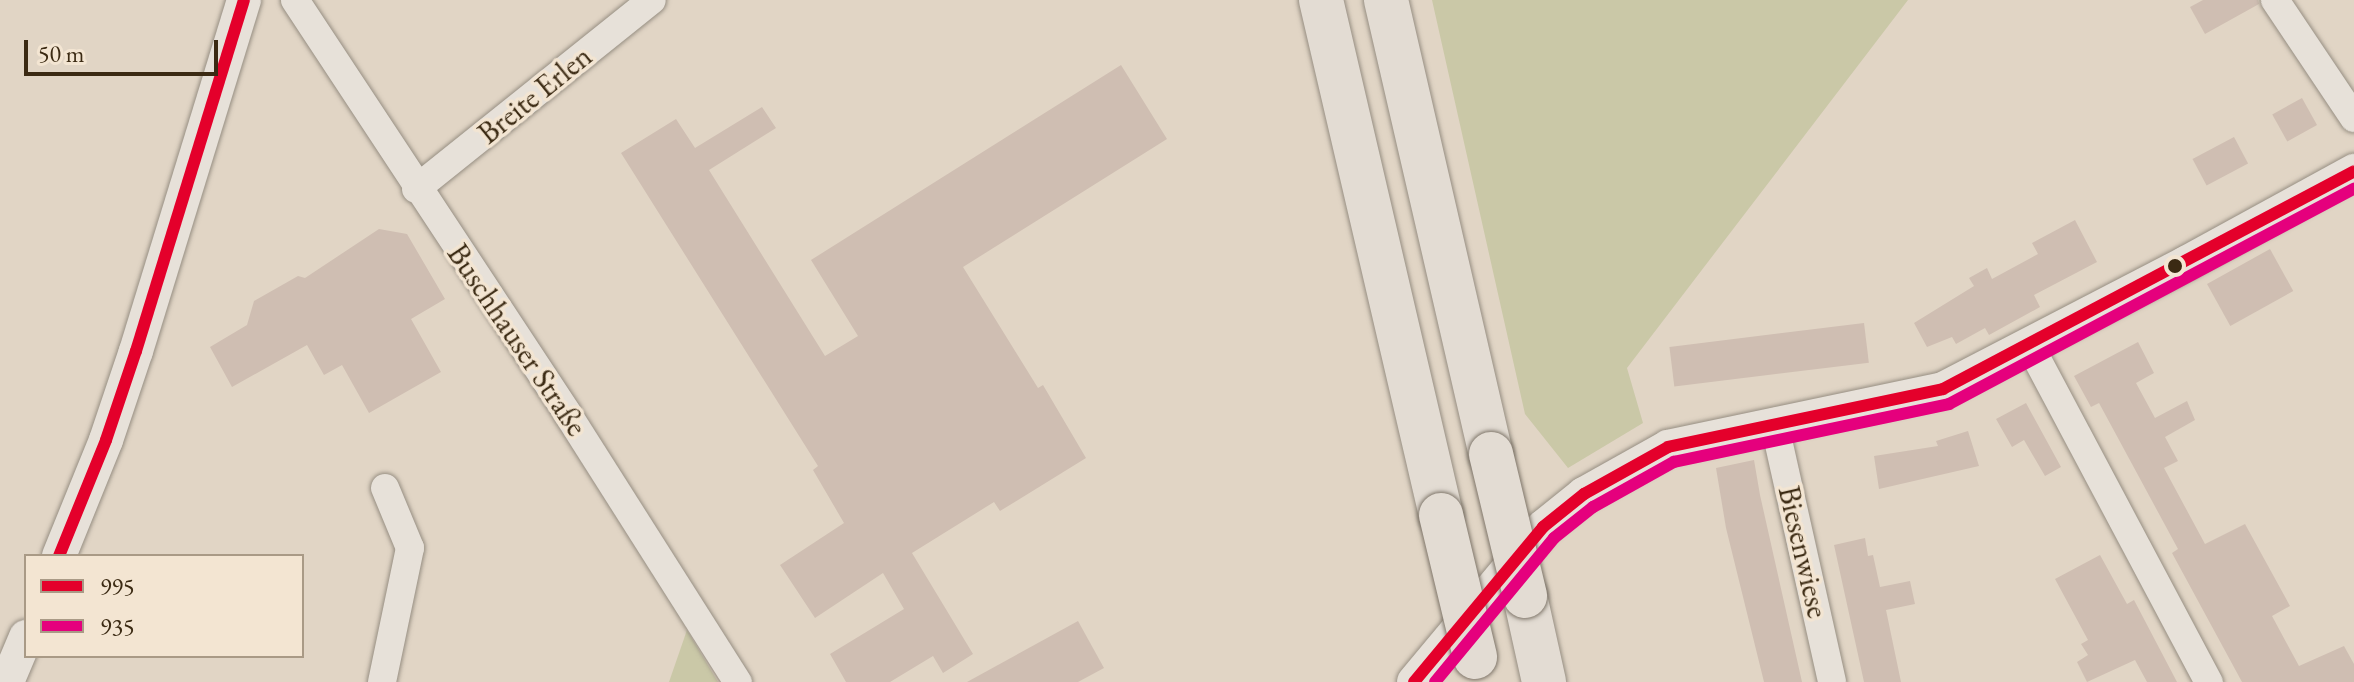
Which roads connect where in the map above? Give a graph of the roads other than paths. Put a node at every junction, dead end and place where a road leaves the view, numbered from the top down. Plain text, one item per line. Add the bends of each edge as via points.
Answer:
1 (244, 0) edge
2 (295, 0) edge
3 (652, 0) edge
4 (1321, 0) edge
5 (1386, 0) edge
6 (2275, 0) edge
7 (2354, 118) edge
8 (2354, 171) edge
9 (416, 189) junction
10 (2030, 346) junction
11 (1774, 422) junction
12 (385, 488) dead end
13 (60, 554) edge
14 (24, 642) edge
15 (1478, 669) edge
16 (7, 682) edge
17 (382, 682) edge
18 (738, 682) edge
19 (1414, 682) edge
20 (1544, 682) edge
21 (1832, 682) edge
22 (2209, 682) edge

1 - 13 street via 136,351
2 - 9 street, Buschhauser Straße
3 - 9 street, Breite Erlen
4 - 15 highway, bridge
5 - 20 highway, bridge
6 - 7 street
8 - 10 street
9 - 18 street, Buschhauser Straße
10 - 11 street via 1926,395
10 - 22 street
11 - 19 street via 1668,447 1562,510
11 - 21 street, Biesenwiese
12 - 17 street via 410,548
14 - 16 street

